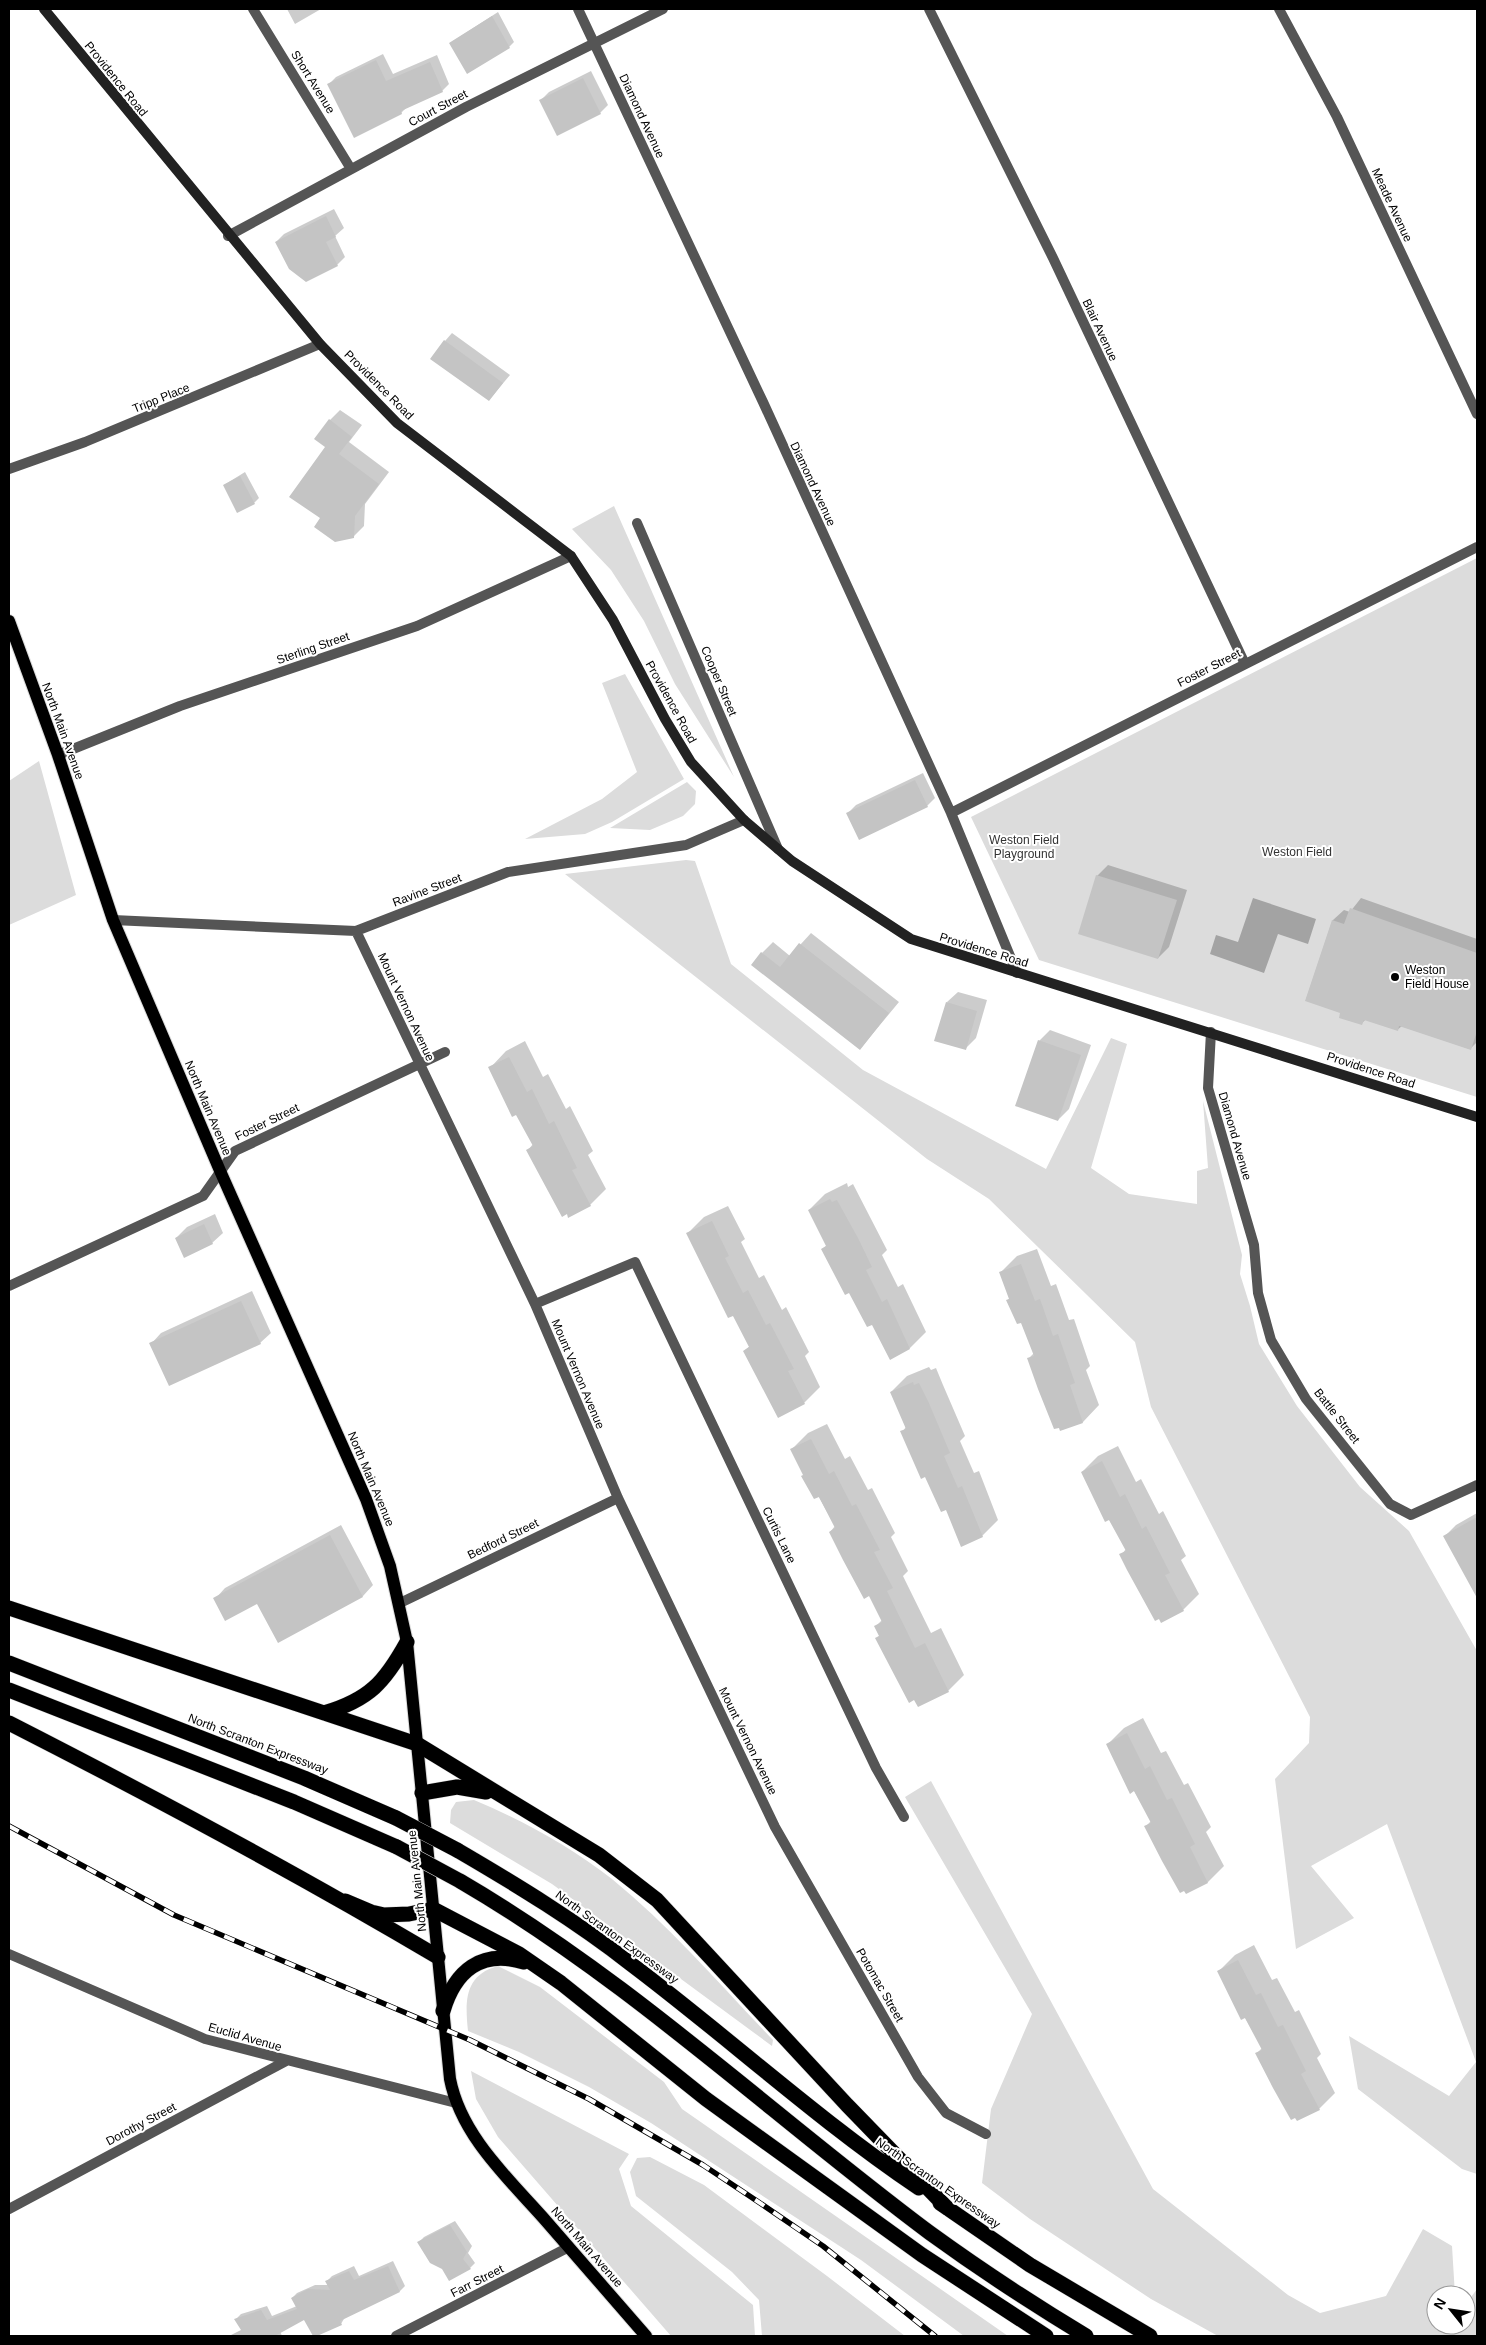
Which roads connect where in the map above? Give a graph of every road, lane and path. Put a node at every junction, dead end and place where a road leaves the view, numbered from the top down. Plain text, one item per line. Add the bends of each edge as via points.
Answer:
1 (44, 9) edge
2 (253, 9) edge
3 (578, 9) edge
4 (662, 9) edge
5 (929, 9) edge
6 (1279, 9) edge
7 (594, 43) junction
8 (351, 169) junction
9 (228, 236) junction
10 (320, 344) junction
11 (1477, 414) edge
12 (9, 469) edge
13 (637, 523) dead end
14 (1477, 547) edge
15 (572, 556) junction
16 (9, 621) edge
17 (12, 638) edge
18 (1245, 664) junction
19 (58, 755) junction
20 (951, 812) junction
21 (744, 820) junction
22 (778, 849) junction
23 (113, 920) junction
24 (356, 931) junction
25 (1016, 973) junction
26 (1211, 1032) junction
27 (445, 1052) dead end
28 (419, 1063) junction
29 (1477, 1117) edge
30 (221, 1173) junction
31 (1254, 1245) joint
32 (9, 1286) edge
33 (535, 1304) junction
34 (1477, 1484) edge
35 (618, 1498) junction
36 (400, 1603) junction
37 (9, 1608) edge
38 (407, 1642) junction
39 (9, 1663) edge
40 (9, 1690) edge
41 (324, 1714) junction
42 (9, 1723) edge
43 (417, 1744) junction
44 (422, 1793) junction
45 (501, 1797) junction
46 (904, 1817) dead end
47 (775, 1827) joint
48 (344, 1901) junction
49 (433, 1909) junction
50 (9, 1954) edge
51 (438, 1957) junction
52 (537, 1966) junction
53 (444, 2011) junction
54 (286, 2061) junction
55 (456, 2103) junction
56 (986, 2134) dead end
57 (947, 2208) junction
58 (9, 2209) edge
59 (569, 2247) junction
60 (396, 2336) edge
61 (646, 2336) edge
62 (1046, 2336) edge
63 (1086, 2336) edge
64 (1150, 2336) edge

1 - 9 main road, Providence Road
2 - 8 street, Short Avenue
3 - 7 street, Diamond Avenue
4 - 7 street, Court Street
5 - 18 street, Blair Avenue via 1057,267
6 - 11 street, Meade Avenue via 1337,117
7 - 8 street, Court Street
7 - 20 street, Diamond Avenue
8 - 9 street, Court Street
9 - 10 main road, Providence Road
10 - 12 street, Tripp Place via 85,442
10 - 15 main road, Providence Road via 397,423
13 - 22 street, Cooper Street
14 - 18 street, Foster Street
15 - 19 street, Sterling Street via 417,626 180,706
15 - 21 main road, Providence Road via 613,620 665,720 691,762
16 - 17 main road, North Main Avenue
17 - 19 main road, North Main Avenue
18 - 20 street, Foster Street
19 - 23 main road, North Main Avenue
20 - 25 street, Diamond Avenue
21 - 22 main road, Providence Road
21 - 24 street, Ravine Street via 686,844 508,872
22 - 25 main road, Providence Road via 911,939
23 - 24 street, Ravine Street
23 - 30 main road, North Main Avenue
24 - 28 street, Mount Vernon Avenue
25 - 26 main road, Providence Road
26 - 29 main road, Providence Road
26 - 31 street, Diamond Avenue via 1208,1088
27 - 28 street, Foster Street
28 - 30 street, Foster Street via 235,1151
28 - 33 street, Mount Vernon Avenue
30 - 32 street, Foster Street via 202,1196
30 - 36 main road, North Main Avenue via 366,1499
31 - 34 street, Battle Street via 1258,1293 1271,1340 1306,1399 1390,1504 1412,1515
33 - 35 street, Mount Vernon Avenue
33 - 46 street, Curtis Lane via 635,1262 876,1768
35 - 36 street, Bedford Street
35 - 47 street, Mount Vernon Avenue
36 - 38 main road, North Main Avenue
37 - 41 highway
38 - 41 highway via 394,1666 372,1692
38 - 43 main road, North Main Avenue
39 - 57 highway, North Scranton Expressway, bridge via 304,1778 396,1818 457,1850 590,1934 866,2150
40 - 63 highway, bridge via 294,1802 397,1847 460,1881 532,1925 616,1984 929,2232 1013,2291
41 - 43 highway
42 - 48 highway via 150,1795
43 - 44 main road, North Main Avenue
43 - 45 highway
44 - 45 highway via 468,1787
44 - 49 main road, North Main Avenue
45 - 57 highway via 599,1855 657,1900
47 - 56 street, Potomac Street via 918,2077 946,2113
48 - 49 highway via 384,1914 409,1914
48 - 51 highway
49 - 51 main road, North Main Avenue
49 - 52 highway
50 - 54 street, Euclid Avenue via 204,2040
51 - 53 main road, North Main Avenue
52 - 53 highway via 507,1958 482,1961 460,1976 452,1987
52 - 62 highway via 714,2104 958,2280
53 - 55 main road, North Main Avenue via 450,2079
54 - 55 street, Euclid Avenue
54 - 58 street, Dorothy Street
55 - 59 main road, North Main Avenue via 468,2127 488,2154
57 - 64 highway, North Scranton Expressway via 1037,2270
59 - 60 street, Farr Street
59 - 61 main road, North Main Avenue

